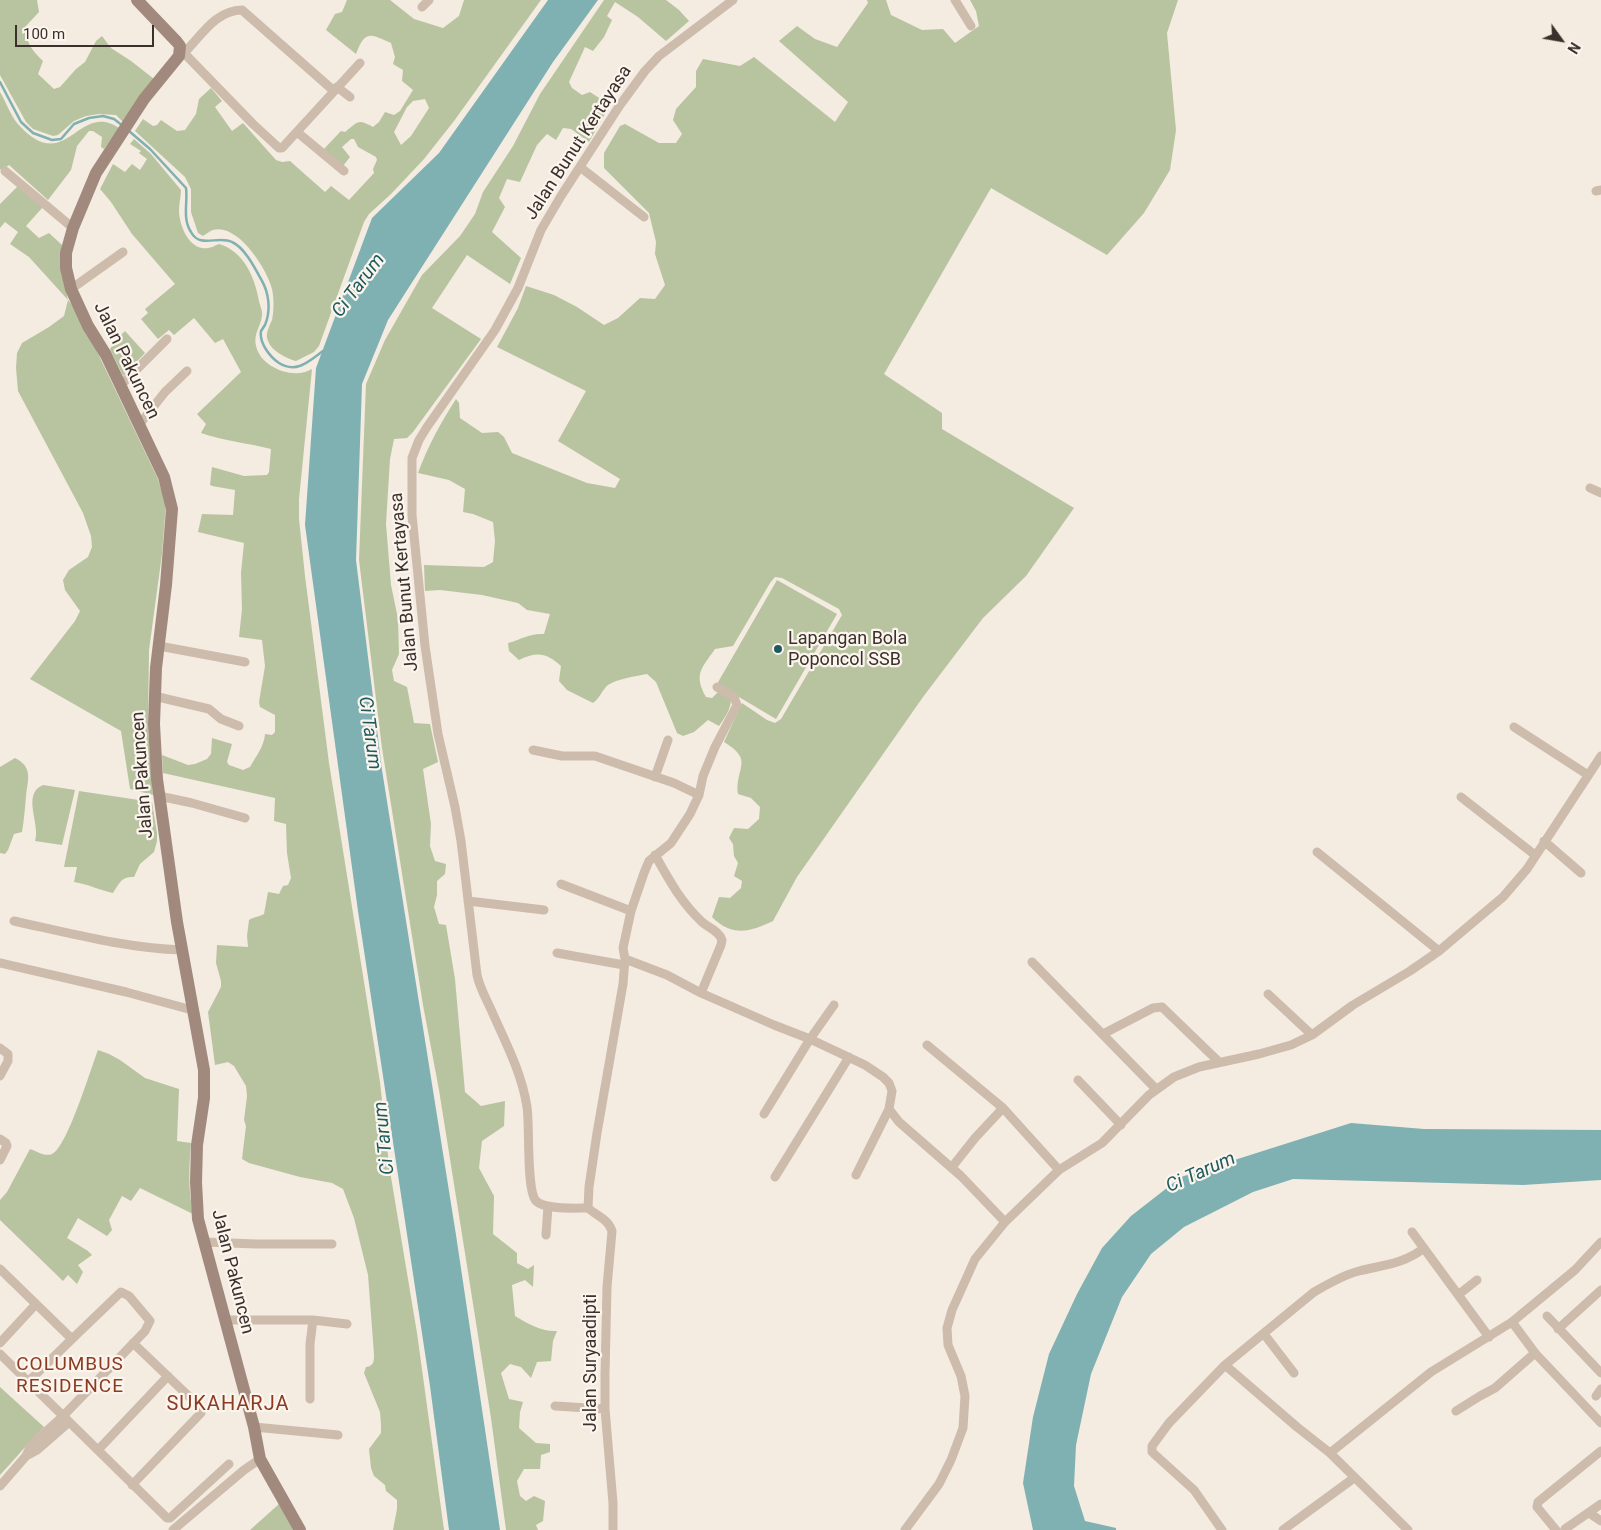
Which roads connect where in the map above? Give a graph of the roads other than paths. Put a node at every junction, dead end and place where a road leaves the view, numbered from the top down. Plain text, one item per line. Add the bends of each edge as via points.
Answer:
1 (137, 0) edge
2 (733, 0) edge
3 (955, 0) edge
4 (971, 26) dead end
5 (182, 52) junction
6 (360, 63) dead end
7 (336, 89) junction
8 (350, 97) dead end
9 (297, 132) junction
10 (580, 167) junction
11 (5, 171) dead end
12 (344, 171) dead end
13 (644, 217) dead end
14 (73, 228) junction
15 (123, 252) dead end
16 (71, 289) junction
17 (167, 339) dead end
18 (187, 371) dead end
19 (120, 386) junction
20 (138, 425) junction
21 (1590, 488) dead end
22 (1601, 493) edge
23 (159, 646) junction
24 (245, 662) dead end
25 (717, 688) dead end
26 (154, 696) junction
27 (239, 726) dead end
28 (1514, 727) dead end
29 (668, 740) dead end
30 (533, 750) dead end
31 (1601, 756) edge
32 (1588, 775) junction
33 (655, 777) junction
34 (699, 795) junction
35 (159, 796) junction
36 (1461, 797) dead end
37 (244, 818) dead end
38 (1544, 841) junction
39 (1317, 852) dead end
40 (655, 855) junction
41 (1535, 855) junction
42 (1581, 873) dead end
43 (561, 884) dead end
44 (468, 901) junction
45 (544, 910) dead end
46 (631, 911) junction
47 (14, 921) dead end
48 (182, 950) junction
49 (1439, 951) junction
50 (557, 953) dead end
51 (625, 962) junction
52 (1032, 962) dead end
53 (0, 963) edge
54 (701, 993) junction
55 (1268, 994) dead end
56 (834, 1004) dead end
57 (192, 1010) junction
58 (1103, 1034) junction
59 (1312, 1035) junction
60 (810, 1039) junction
61 (927, 1044) dead end
62 (0, 1048) edge
63 (849, 1057) junction
64 (1219, 1062) junction
65 (0, 1076) edge
66 (1078, 1080) dead end
67 (1156, 1089) junction
68 (1003, 1108) junction
69 (889, 1109) junction
70 (764, 1114) dead end
71 (1120, 1125) junction
72 (0, 1139) edge
73 (0, 1160) edge
74 (952, 1167) junction
75 (1059, 1170) junction
76 (856, 1175) dead end
77 (775, 1177) dead end
78 (548, 1206) junction
79 (588, 1208) junction
80 (1005, 1222) junction
81 (1412, 1232) dead end
82 (546, 1235) dead end
83 (204, 1242) junction
84 (1601, 1242) edge
85 (332, 1244) dead end
86 (1424, 1248) junction
87 (1, 1273) edge
88 (1478, 1280) dead end
89 (1601, 1290) edge
90 (1458, 1295) junction
91 (36, 1304) junction
92 (1547, 1316) dead end
93 (226, 1320) junction
94 (313, 1320) junction
95 (1512, 1322) junction
96 (347, 1324) dead end
97 (1558, 1328) junction
98 (1264, 1334) junction
99 (1488, 1337) junction
100 (72, 1339) junction
101 (0, 1343) edge
102 (133, 1343) junction
103 (1535, 1353) junction
104 (0, 1354) edge
105 (1225, 1365) junction
106 (1294, 1373) dead end
107 (1601, 1374) edge
108 (168, 1376) junction
109 (28, 1382) junction
110 (310, 1399) dead end
111 (555, 1406) dead end
112 (605, 1409) junction
113 (1456, 1411) dead end
114 (65, 1420) junction
115 (1601, 1423) edge
116 (254, 1427) junction
117 (338, 1435) dead end
118 (98, 1450) junction
119 (1601, 1451) edge
120 (1330, 1453) junction
121 (260, 1458) junction
122 (230, 1464) dead end
123 (1354, 1478) junction
124 (132, 1485) junction
125 (0, 1486) edge
126 (1601, 1504) edge
127 (1589, 1513) junction
128 (1601, 1521) edge
129 (173, 1530) edge
130 (300, 1530) edge
131 (612, 1530) edge
132 (905, 1530) edge
133 (1222, 1530) edge
134 (1283, 1530) edge
135 (1408, 1530) edge
136 (1556, 1530) edge
137 (1565, 1530) edge

1 - 5 street via 172,36
2 - 10 street, Jalan Bunut Kertayasa via 670,47 645,71
3 - 4 street
5 - 7 street via 218,17 242,10
5 - 9 street via 276,146 282,148
5 - 14 street, Jalan Pakuncen via 132,116 96,173
6 - 7 street
7 - 8 street
7 - 9 street
9 - 12 street
10 - 13 street
10 - 44 street, Jalan Bunut Kertayasa via 542,230 496,330 427,427 412,458 412,515 425,646 438,734 455,807
11 - 14 street
14 - 16 street, Jalan Pakuncen via 66,253
15 - 16 street
16 - 19 street, Jalan Pakuncen
17 - 19 street
18 - 20 street
19 - 20 street, Jalan Pakuncen
20 - 23 street, Jalan Pakuncen via 168,486 172,509
21 - 22 street
23 - 24 street
23 - 26 street, Jalan Pakuncen
25 - 34 street via 726,691 737,705 715,747
26 - 27 street via 209,709 221,719
26 - 35 street, Jalan Pakuncen
28 - 32 street
29 - 33 street
30 - 33 street via 562,756 595,756
31 - 32 street
32 - 38 street
33 - 34 street
34 - 40 street via 671,843
35 - 37 street
35 - 48 street, Jalan Pakuncen
36 - 41 street
38 - 41 street
38 - 42 street
39 - 49 street
40 - 46 street via 649,861
40 - 54 street via 684,903 722,940
41 - 49 street via 1503,896
43 - 46 street
44 - 45 street
44 - 78 street, Jalan Bunut Kertayasa via 480,987 523,1088 533,1195 536,1201
46 - 51 street via 623,948
47 - 48 street via 128,945
48 - 57 street, Jalan Pakuncen
49 - 59 street via 1353,1004
50 - 51 street
51 - 54 street via 666,975
51 - 79 street
52 - 58 street
53 - 57 street
54 - 60 street
55 - 59 street
56 - 60 street
57 - 83 street, Jalan Pakuncen via 204,1070 196,1182 198,1219
58 - 64 street via 1153,1008 1162,1007
58 - 67 street
59 - 64 street via 1291,1045
60 - 63 street
60 - 70 street
61 - 68 street
62 - 65 street via 8,1054
63 - 69 street via 889,1083 892,1092
63 - 77 street
64 - 67 street via 1174,1077
66 - 71 street
67 - 71 street
68 - 74 street
68 - 75 street
69 - 74 street via 899,1122
69 - 76 street
71 - 75 street via 1102,1143
72 - 73 street via 7,1146
74 - 80 street
75 - 80 street
78 - 79 street
78 - 82 street
79 - 112 street, Jalan Suryaadipti via 604,1219 612,1231 605,1330
80 - 132 street via 975,1259 947,1328 948,1345 961,1376 965,1396 963,1428 939,1484
81 - 86 street
83 - 85 street
83 - 93 street, Jalan Pakuncen
84 - 95 street via 1575,1270
86 - 90 street
86 - 98 street via 1400,1262 1358,1271 1330,1283 1314,1292
87 - 91 street
88 - 90 street
89 - 97 street
90 - 99 street
91 - 100 street
91 - 101 street
92 - 97 street
93 - 94 street
93 - 116 street, Jalan Pakuncen
94 - 96 street
94 - 110 street
95 - 99 street
95 - 103 street
97 - 107 street
98 - 105 street
98 - 106 street
99 - 120 street via 1431,1372
100 - 102 street via 121,1292 129,1296 150,1321
100 - 109 street
102 - 108 street
102 - 114 street
103 - 113 street via 1495,1388
103 - 115 street
104 - 109 street
105 - 120 street
105 - 133 street via 1170,1422 1150,1450 1194,1490
108 - 118 street
108 - 124 street via 200,1406 201,1413
109 - 114 street
111 - 112 street
112 - 131 street, Jalan Suryaadipti via 613,1503
114 - 118 street
114 - 125 street via 31,1446
116 - 117 street
116 - 121 street, Jalan Pakuncen
118 - 124 street
119 - 136 street via 1538,1502 1540,1512
120 - 123 street
121 - 129 street
121 - 130 street, Jalan Pakuncen
122 - 124 street via 170,1518
123 - 134 street
123 - 135 street
126 - 127 street
127 - 128 street
127 - 137 street

